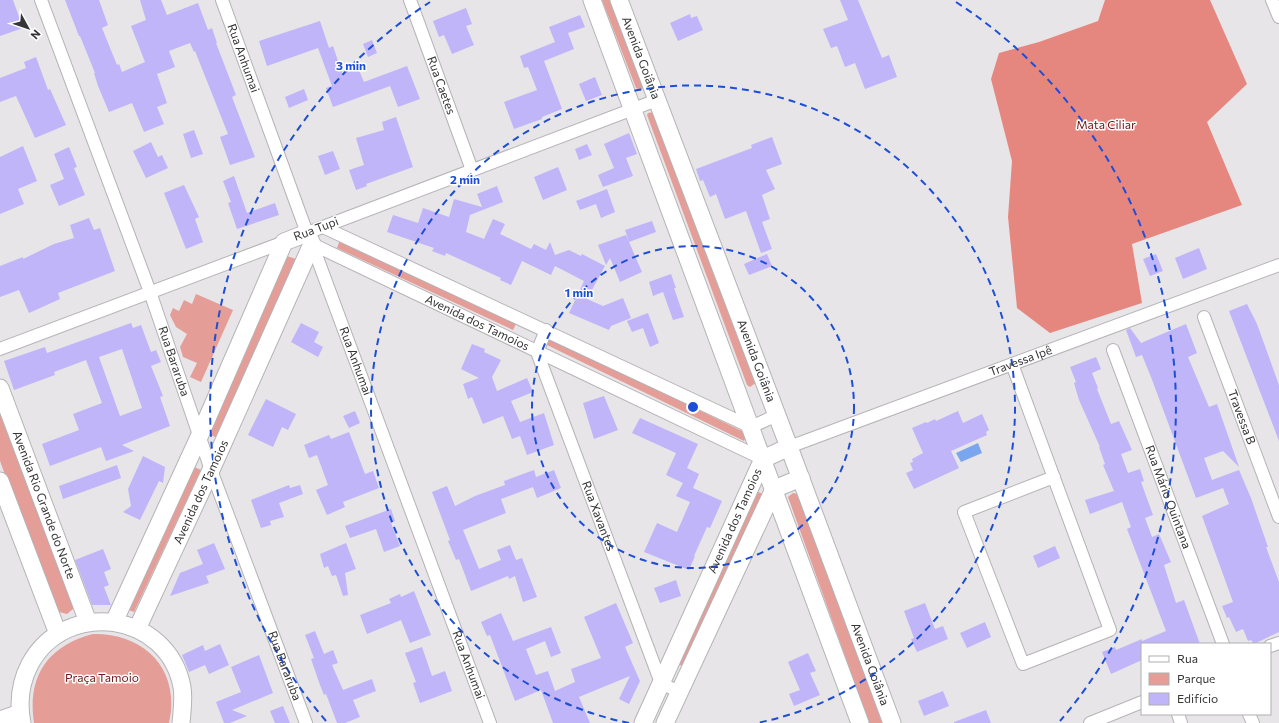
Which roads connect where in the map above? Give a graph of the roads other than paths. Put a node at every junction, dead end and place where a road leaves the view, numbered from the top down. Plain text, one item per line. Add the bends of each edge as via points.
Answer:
1 (42, 0) edge
2 (222, 0) edge
3 (410, 0) edge
4 (592, 0) edge
5 (619, 0) edge
6 (1272, 0) edge
7 (1279, 17) edge
8 (657, 100) junction
9 (633, 109) junction
10 (472, 170) junction
11 (324, 227) junction
12 (309, 238) junction
13 (284, 242) junction
14 (1279, 265) edge
15 (150, 292) junction
16 (1204, 317) dead end
17 (546, 330) junction
18 (0, 349) edge
19 (1113, 350) dead end
20 (537, 352) junction
21 (1012, 364) junction
22 (0, 388) edge
23 (777, 415) junction
24 (751, 427) junction
25 (199, 437) junction
26 (789, 447) junction
27 (763, 459) junction
28 (211, 470) junction
29 (1054, 477) junction
30 (800, 478) junction
31 (0, 481) edge
32 (774, 489) junction
33 (1279, 517) edge
34 (88, 622) junction
35 (114, 622) junction
36 (137, 629) junction
37 (58, 634) junction
38 (1223, 643) edge
39 (661, 683) junction
40 (679, 692) junction
41 (1141, 702) edge
42 (21, 718) edge
43 (0, 720) edge
44 (181, 723) edge
45 (306, 723) edge
46 (490, 723) edge
47 (642, 723) edge
48 (665, 723) edge
49 (860, 723) edge
50 (892, 723) edge
51 (1090, 723) edge

1 - 15 street, Rua Bararuba
2 - 12 street, Rua Anhumai
3 - 10 street, Rua Caetes
4 - 9 street, Avenida Goiânia
5 - 8 street, Avenida Goiânia
6 - 7 street
8 - 9 street, Rua Tupi
8 - 23 street, Avenida Goiânia
9 - 10 street, Rua Tupi
9 - 24 street, Avenida Goiânia
10 - 11 street, Rua Tupi
11 - 12 street, Rua Tupi
11 - 17 street, Avenida dos Tamoios
12 - 13 street, Rua Tupi
12 - 20 street, Avenida dos Tamoios
12 - 28 street, Avenida dos Tamoios
12 - 46 street, Rua Anhumai
13 - 15 street, Rua Tupi
13 - 25 street, Avenida dos Tamoios
14 - 21 street, Travessa Ipê
15 - 18 street, Rua Tupi
15 - 25 street, Rua Bararuba
16 - 33 street, Travessa B
17 - 20 street
17 - 24 street, Avenida dos Tamoios
19 - 38 street, Rua Mário Quintana
20 - 27 street, Avenida dos Tamoios
20 - 39 street, Rua Xavantes
21 - 26 street, Travessa Ipê
21 - 29 street
22 - 34 street, Avenida Rio Grande do Norte
23 - 24 street
23 - 26 street, Avenida Goiânia
24 - 27 street, Avenida Goiânia
25 - 28 street, Rua Bararuba
25 - 35 street, Avenida dos Tamoios
26 - 27 street
26 - 30 street, Avenida Goiânia
27 - 32 street, Avenida Goiânia
27 - 39 street, Avenida dos Tamoios
28 - 36 street, Avenida dos Tamoios
28 - 45 street, Rua Bararuba
29 - 29 street via 1110,630 1023,664 964,512
30 - 32 street
30 - 50 street, Avenida Goiânia
31 - 37 street
32 - 40 street, Avenida dos Tamoios
32 - 49 street, Avenida Goiânia
34 - 35 street
34 - 37 street
35 - 36 street
36 - 44 street via 162,648 176,669 182,687
37 - 42 street via 40,649 28,668 21,690
39 - 40 street
39 - 47 street, Avenida dos Tamoios
40 - 48 street, Avenida dos Tamoios
41 - 51 street
42 - 43 street

